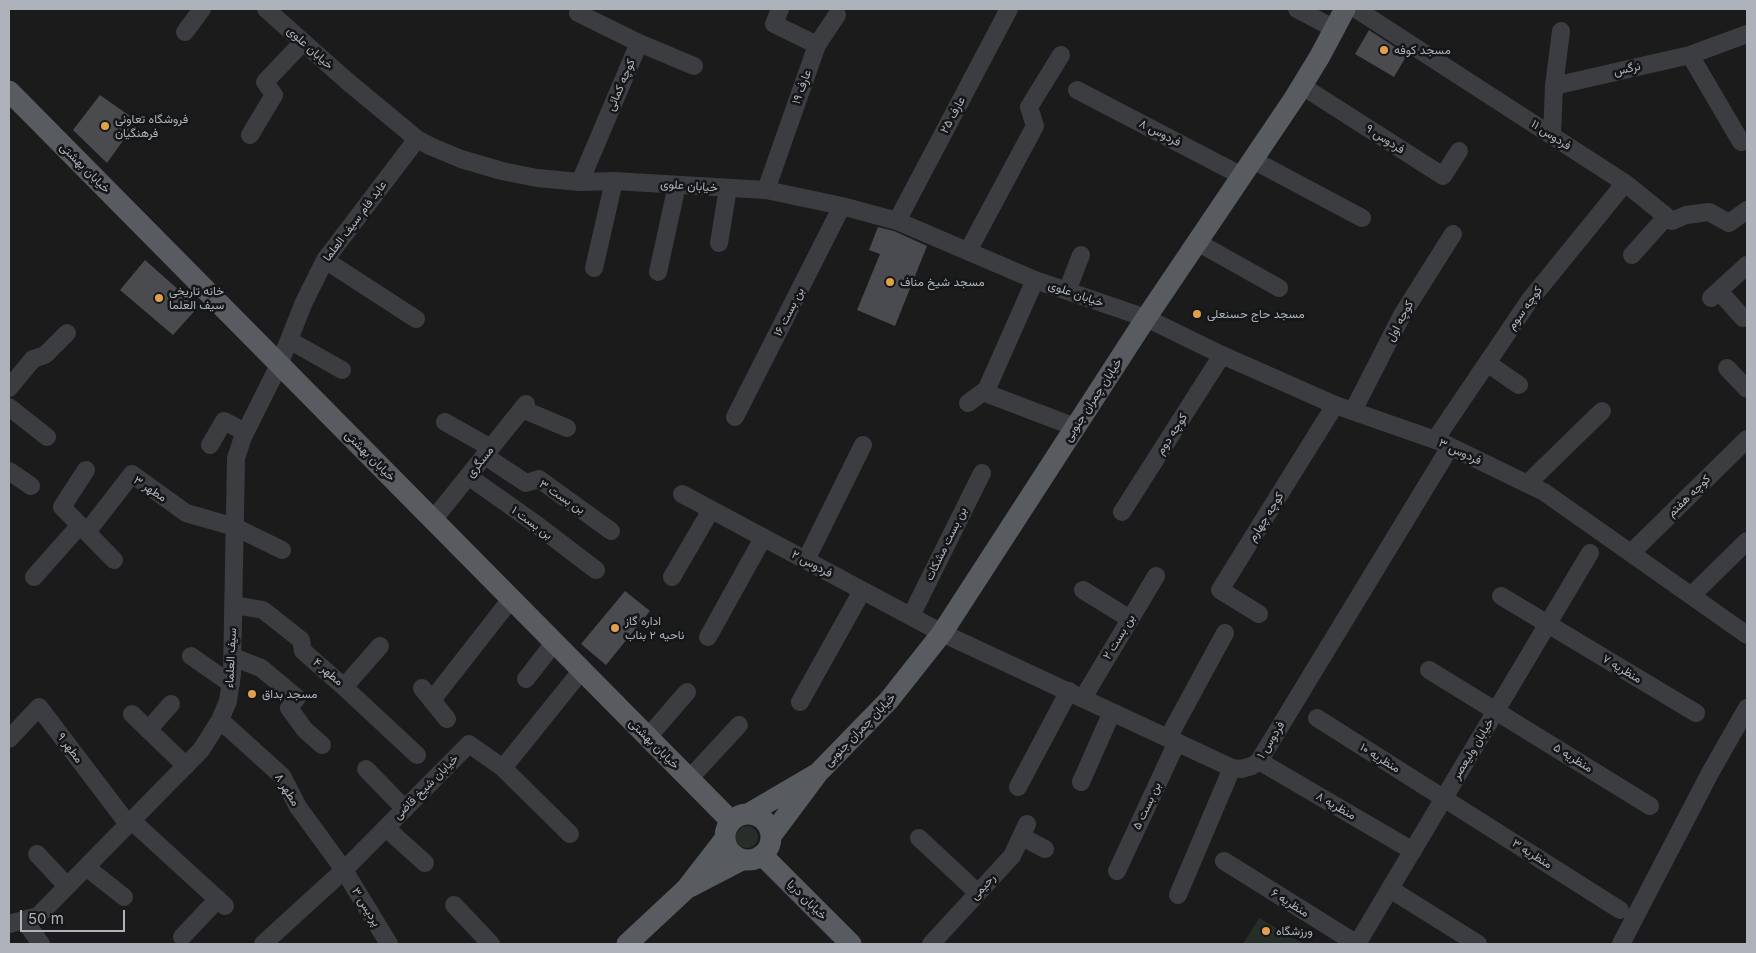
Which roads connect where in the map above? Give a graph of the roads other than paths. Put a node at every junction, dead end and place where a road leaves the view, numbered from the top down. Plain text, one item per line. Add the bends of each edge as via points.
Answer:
1 (202, 9) edge
2 (266, 9) edge
3 (580, 9) edge
4 (780, 9) edge
5 (1009, 9) edge
6 (1297, 9) edge
7 (1345, 9) edge
8 (1356, 9) edge
9 (837, 15) dead end
10 (1335, 29) junction
11 (1561, 31) dead end
12 (185, 32) dead end
13 (1747, 34) edge
14 (303, 42) junction
15 (639, 43) junction
16 (817, 45) junction
17 (1061, 55) dead end
18 (1690, 55) junction
19 (694, 66) dead end
20 (1302, 86) junction
21 (1554, 86) junction
22 (1077, 90) dead end
23 (9, 91) edge
24 (1741, 134) edge
25 (250, 135) dead end
26 (1552, 136) junction
27 (417, 139) junction
28 (1459, 151) dead end
29 (1248, 168) junction
30 (614, 181) junction
31 (580, 182) junction
32 (1625, 183) junction
33 (677, 185) junction
34 (728, 188) junction
35 (766, 190) junction
36 (842, 206) junction
37 (1746, 212) edge
38 (1666, 217) junction
39 (1362, 218) dead end
40 (898, 221) junction
41 (1453, 234) dead end
42 (1197, 242) junction
43 (719, 243) dead end
44 (968, 251) junction
45 (1080, 255) dead end
46 (1632, 255) dead end
47 (325, 260) junction
48 (594, 268) dead end
49 (1746, 269) edge
50 (658, 272) dead end
51 (1035, 280) junction
52 (1279, 288) dead end
53 (1067, 291) junction
54 (1146, 318) junction
55 (1743, 318) dead end
56 (416, 319) dead end
57 (67, 333) dead end
58 (289, 340) junction
59 (1222, 355) junction
60 (1487, 363) junction
61 (279, 365) junction
62 (1727, 368) dead end
63 (342, 370) dead end
64 (1519, 385) dead end
65 (9, 388) edge
66 (1747, 389) edge
67 (986, 393) junction
68 (968, 403) dead end
69 (1335, 405) junction
70 (9, 407) edge
71 (1353, 411) junction
72 (1602, 411) dead end
73 (735, 417) dead end
74 (444, 422) dead end
75 (1075, 427) junction
76 (567, 428) dead end
77 (245, 432) junction
78 (47, 437) dead end
79 (1747, 438) edge
80 (1443, 444) junction
81 (210, 445) dead end
82 (863, 445) dead end
83 (488, 452) junction
84 (86, 470) dead end
85 (9, 471) edge
86 (982, 472) dead end
87 (468, 476) junction
88 (1528, 484) junction
89 (30, 486) dead end
90 (682, 494) dead end
91 (711, 510) junction
92 (1122, 512) dead end
93 (433, 520) junction
94 (235, 526) junction
95 (84, 529) junction
96 (611, 531) dead end
97 (764, 538) junction
98 (1747, 541) edge
99 (282, 550) dead end
100 (1631, 552) junction
101 (1590, 553) dead end
102 (114, 560) dead end
103 (806, 560) junction
104 (596, 570) dead end
105 (1156, 576) dead end
106 (34, 577) dead end
107 (672, 577) dead end
108 (1083, 590) dead end
109 (862, 591) junction
110 (1692, 595) junction
111 (1501, 596) dead end
112 (511, 599) junction
113 (234, 605) junction
114 (1260, 614) dead end
115 (911, 616) junction
116 (1130, 619) junction
117 (1548, 624) junction
118 (942, 633) junction
119 (1225, 633) dead end
120 (1747, 635) edge
121 (708, 637) dead end
122 (554, 642) junction
123 (380, 646) dead end
124 (191, 656) dead end
125 (233, 656) junction
126 (582, 670) junction
127 (1429, 670) dead end
128 (526, 679) dead end
129 (231, 684) junction
130 (344, 687) junction
131 (687, 692) dead end
132 (1076, 694) junction
133 (800, 702) dead end
134 (171, 704) dead end
135 (1747, 708) edge
136 (1496, 711) junction
137 (1112, 712) junction
138 (1696, 713) dead end
139 (132, 714) dead end
140 (1317, 718) dead end
141 (447, 719) dead end
142 (220, 720) junction
143 (739, 725) dead end
144 (148, 730) junction
145 (648, 737) junction
146 (9, 739) edge
147 (1172, 740) junction
148 (322, 745) dead end
149 (418, 755) dead end
150 (1259, 761) junction
151 (186, 766) junction
152 (503, 768) junction
153 (1232, 768) junction
154 (366, 769) dead end
155 (818, 773) junction
156 (689, 779) junction
157 (1081, 782) dead end
158 (1018, 787) dead end
159 (1444, 798) junction
160 (1650, 806) dead end
161 (405, 808) junction
162 (130, 822) junction
163 (734, 825) junction
164 (386, 828) junction
165 (570, 834) dead end
166 (771, 836) junction
167 (919, 838) dead end
168 (1044, 848) dead end
169 (1413, 851) junction
170 (37, 854) dead end
171 (752, 858) junction
172 (1224, 861) dead end
173 (425, 863) dead end
174 (86, 868) junction
175 (344, 870) junction
176 (1117, 871) dead end
177 (67, 886) junction
178 (686, 889) junction
179 (1390, 889) junction
180 (978, 893) junction
181 (1178, 895) dead end
182 (124, 897) dead end
183 (454, 905) dead end
184 (1620, 910) dead end
185 (16, 922) edge
186 (182, 937) dead end
187 (41, 944) edge
188 (263, 944) edge
189 (389, 944) edge
190 (491, 944) edge
191 (627, 944) edge
192 (851, 944) edge
193 (931, 944) edge
194 (1357, 944) edge
195 (1478, 944) edge
196 (1621, 944) edge

1 - 12 street
2 - 14 street, خیابان علوی
3 - 15 street via 578,13
4 - 16 street via 774,24
5 - 40 street, عارف ۲۵
6 - 10 street
7 - 10 main road, خیابان چمران جنوبی
8 - 26 street, فردوس ۱۱
9 - 16 street, عارف ۱۹
10 - 20 main road, خیابان چمران جنوبی
11 - 21 street
13 - 18 street, نرگس
14 - 25 street via 265,82 274,95
14 - 27 street, خیابان علوی
15 - 19 street, کوچه کمائی
15 - 31 street, کوچه کمائی
16 - 35 street, عارف ۱۹
17 - 44 street via 1030,107 1035,126
18 - 21 street, نرگس
18 - 24 street
20 - 28 street, فردوس ۹ via 1443,176
20 - 29 main road, خیابان چمران جنوبی
21 - 26 street
22 - 29 street, فردوس ۸
23 - 61 main road, خیابان بهشتی
26 - 32 street, فردوس ۱۱
27 - 31 street, خیابان علوی via 461,159 502,171
27 - 47 street, عابد فام سیف العلما
29 - 39 street, فردوس ۸
29 - 42 main road, خیابان چمران جنوبی
30 - 31 street, خیابان علوی
30 - 33 street, خیابان علوی
30 - 48 street
32 - 38 street, فردوس ۱۱
32 - 60 street, کوچه سوم via 1528,301
33 - 34 street, خیابان علوی
33 - 50 street
34 - 35 street, خیابان علوی
34 - 43 street
35 - 36 street, خیابان علوی
36 - 40 street, خیابان علوی
36 - 73 street, بن بست ۱۶
37 - 38 street via 1729,223 1709,212 1686,215 1672,221
38 - 46 street
40 - 44 street, خیابان علوی
41 - 71 street, کوچه اول via 1402,315
42 - 52 street
42 - 54 main road, خیابان چمران جنوبی
44 - 51 street, خیابان علوی
45 - 53 street
47 - 56 street
47 - 58 street, عابد فام سیف العلما
49 - 55 street via 1715,294
51 - 53 street, خیابان علوی
51 - 67 street
53 - 54 street, خیابان علوی
54 - 59 street, فردوس ۳
54 - 75 main road, خیابان چمران جنوبی
57 - 65 street via 45,355 33,359
58 - 61 street, عابد فام سیف العلما
58 - 63 street
59 - 69 street, فردوس ۳
59 - 92 street, کوچه دوم
60 - 64 street
60 - 80 street, کوچه سوم
61 - 77 street, سیف العلماء
61 - 93 main road, خیابان بهشتی
62 - 66 street
67 - 68 street
67 - 75 street
69 - 71 street, فردوس ۳
69 - 114 street, کوچه چهارم via 1220,590
70 - 78 street
71 - 80 street, فردوس ۳
72 - 88 street
74 - 83 street
75 - 118 main road, خیابان چمران جنوبی
76 - 83 street, مسگری via 524,406
77 - 81 street via 224,421
77 - 94 street, سیف العلماء via 236,458
79 - 100 street, کوچه هفتم
80 - 88 street, فردوس ۳
80 - 150 street, فردوس ۱
82 - 103 street
83 - 87 street, مسگری
83 - 96 street, بن بست ۳ via 526,483 539,479
84 - 95 street via 62,507
85 - 89 street
86 - 115 street, بن بست مشکات
87 - 93 street, مسگری
87 - 104 street, بن بست ۱
88 - 100 street, فردوس ۳
90 - 91 street, فردوس ۲
91 - 97 street, فردوس ۲
91 - 107 street
93 - 112 main road, خیابان بهشتی
94 - 95 street, مطهر ۳ via 186,513 132,474
94 - 99 street
94 - 113 street, سیف العلماء
95 - 102 street
95 - 106 street
97 - 103 street, فردوس ۲
97 - 121 street
98 - 110 street
100 - 110 street, فردوس ۳
101 - 117 street, خیابان ولیعصر
103 - 109 street, فردوس ۲
105 - 116 street, بن بست ۲
108 - 116 street
109 - 115 street, فردوس ۲
109 - 133 street
110 - 120 street, فردوس ۳
111 - 117 street, منظریه ۷
112 - 122 main road, خیابان بهشتی
112 - 141 street via 427,694
113 - 125 street, سیف العلماء
113 - 130 street, مطهر ۴ via 263,610 300,640 303,651
115 - 118 street, فردوس ۲
116 - 132 street, بن بست ۲
117 - 136 street, خیابان ولیعصر
117 - 138 street, منظریه ۷
118 - 132 street
118 - 155 main road, خیابان چمران جنوبی via 889,700
119 - 147 street, بن بست ۵
122 - 126 main road, خیابان بهشتی
122 - 128 street
123 - 130 street
124 - 129 street
125 - 129 street, سیف العلماء
125 - 148 street via 261,668 296,698 289,708 305,730
126 - 145 main road, خیابان بهشتی
126 - 152 street
127 - 136 street, منظریه ۵
129 - 142 street, سیف العلماء
130 - 149 street, مطهر ۴
131 - 145 street
132 - 137 street
132 - 158 street
134 - 144 street
135 - 196 street
136 - 159 street, خیابان ولیعصر
136 - 160 street, منظریه ۵
137 - 147 street
137 - 157 street
139 - 144 street
140 - 159 street, منظریه ۱۰
142 - 151 street, سیف العلماء via 201,750
142 - 175 street, مطهر ۸ via 282,776 298,807
143 - 156 street
144 - 151 street
145 - 156 main road, خیابان بهشتی
146 - 162 street, مطهر ۹ via 39,707
147 - 153 street
147 - 176 street, بن بست ۵
150 - 153 street, فردوس ۱ via 1241,769
150 - 169 street, منظریه ۸
151 - 162 street, سیف العلماء
152 - 161 street, خیابان شیخ قاضی via 469,744
152 - 165 street
153 - 181 street
154 - 161 street
155 - 163 main road, خیابان چمران جنوبی
155 - 166 main road, خیابان چمران جنوبی
156 - 163 main road, خیابان بهشتی
159 - 169 street, خیابان ولیعصر
159 - 184 street, منظریه ۳
161 - 164 street, خیابان شیخ قاضی
162 - 174 street, سیف العلماء
162 - 186 street via 222,903
163 - 166 main road via 761,818
163 - 171 main road via 730,852
163 - 178 main road
164 - 173 street
164 - 175 street, خیابان شیخ قاضی
166 - 171 main road via 767,850
167 - 180 street
168 - 180 street, رحیمی via 1024,830 1012,856
169 - 179 street, خیابان ولیعصر
170 - 177 street
171 - 178 main road
171 - 192 main road, خیابان دریا
172 - 194 street, منظریه ۶
174 - 177 street, سیف العلماء
174 - 182 street
175 - 188 street, خیابان شیخ قاضی
175 - 189 street, پردیس ۳
177 - 185 street, سیف العلماء via 38,916
178 - 191 main road
179 - 194 street, خیابان ولیعصر
179 - 195 street
180 - 193 street, رحیمی
183 - 190 street
185 - 187 street

